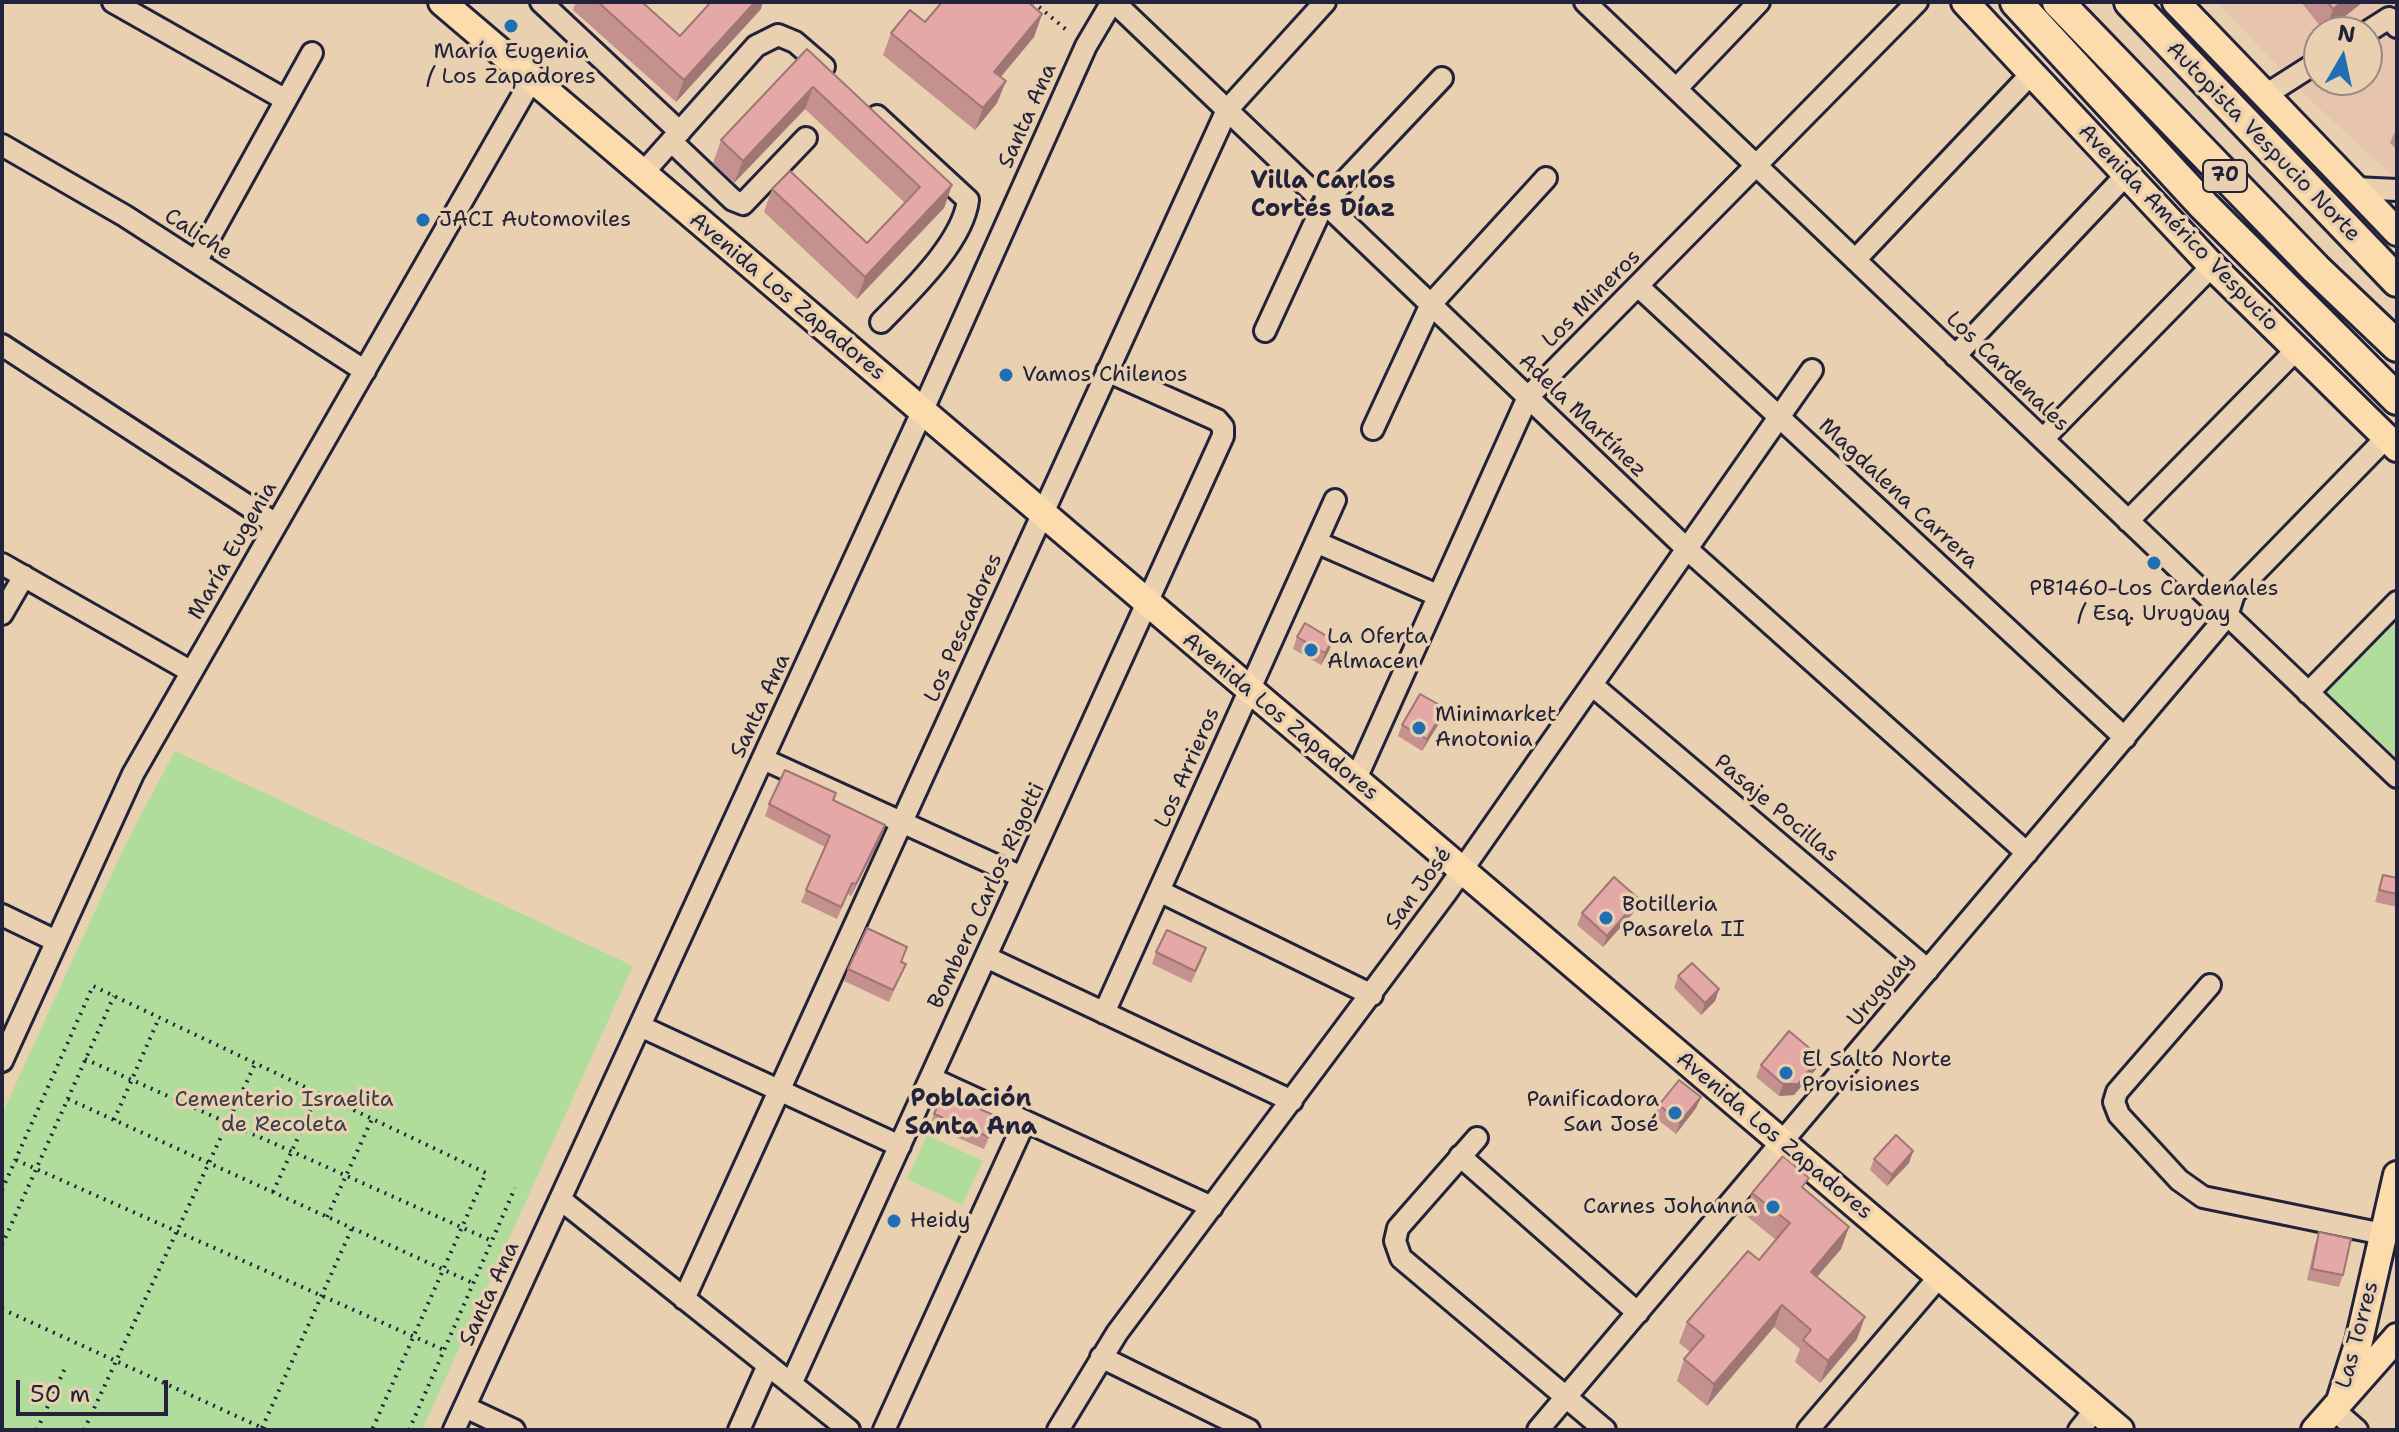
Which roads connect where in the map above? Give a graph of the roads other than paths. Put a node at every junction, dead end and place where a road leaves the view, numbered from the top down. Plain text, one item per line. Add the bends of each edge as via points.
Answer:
1 (113, 2) edge
2 (442, 2) edge
3 (543, 2) edge
4 (1113, 2) edge
5 (1325, 2) edge
6 (1759, 2) edge
7 (1917, 2) edge
8 (1965, 2) edge
9 (2016, 2) edge
10 (2058, 2) edge
11 (2130, 2) edge
12 (2176, 2) edge
13 (1591, 4) edge
14 (312, 53) dead end
15 (2303, 71) edge
16 (2031, 74) junction
17 (1442, 78) dead end
18 (532, 79) junction
19 (841, 83) edge
20 (1676, 89) junction
21 (2264, 96) junction
22 (286, 100) junction
23 (864, 104) edge
24 (1227, 110) junction
25 (676, 137) junction
26 (806, 138) dead end
27 (2, 145) edge
28 (1755, 165) junction
29 (642, 174) junction
30 (2125, 176) junction
31 (1546, 178) dead end
32 (2354, 188) junction
33 (2397, 190) edge
34 (1324, 203) junction
35 (2397, 232) edge
36 (1855, 260) junction
37 (196, 262) junction
38 (2212, 266) junction
39 (2397, 281) edge
40 (1638, 286) junction
41 (1431, 304) junction
42 (881, 322) dead end
43 (1265, 331) dead end
44 (2, 345) edge
45 (2397, 346) edge
46 (2296, 350) junction
47 (1955, 356) junction
48 (1812, 370) dead end
49 (365, 371) junction
50 (1107, 371) junction
51 (1528, 397) junction
52 (2397, 399) edge
53 (922, 412) junction
54 (1780, 417) junction
55 (1373, 429) dead end
56 (2043, 439) junction
57 (2392, 443) edge
58 (1335, 500) dead end
59 (1042, 514) junction
60 (2128, 521) junction
61 (276, 524) junction
62 (1316, 542) junction
63 (1688, 550) junction
64 (2, 564) edge
65 (24, 576) junction
66 (1437, 595) junction
67 (2397, 602) edge
68 (1147, 603) junction
69 (2, 614) edge
70 (2227, 616) junction
71 (190, 671) junction
72 (1592, 685) junction
73 (1249, 691) junction
74 (2308, 693) junction
75 (2125, 738) junction
76 (763, 759) junction
77 (2397, 777) edge
78 (1355, 781) junction
79 (902, 822) junction
80 (2027, 853) junction
81 (1462, 871) junction
82 (1022, 877) junction
83 (1159, 891) junction
84 (2, 915) edge
85 (56, 941) junction
86 (986, 957) junction
87 (1928, 970) junction
88 (2210, 985) dead end
89 (1372, 995) junction
90 (1104, 1013) junction
91 (640, 1026) junction
92 (2, 1061) edge
93 (931, 1078) junction
94 (779, 1091) junction
95 (1292, 1101) junction
96 (1025, 1121) junction
97 (1477, 1138) dead end
98 (1783, 1144) junction
99 (900, 1146) junction
100 (1460, 1156) junction
101 (2397, 1175) edge
102 (560, 1199) junction
103 (1212, 1207) junction
104 (2383, 1234) junction
105 (1939, 1277) junction
106 (684, 1299) junction
107 (1638, 1313) junction
108 (2397, 1337) edge
109 (1101, 1357) junction
110 (768, 1365) junction
111 (791, 1384) junction
112 (1566, 1397) junction
113 (2337, 1405) junction
114 (465, 1407) junction
115 (2087, 1420) edge
116 (454, 1430) edge
117 (514, 1430) edge
118 (739, 1430) edge
119 (849, 1430) edge
120 (884, 1430) edge
121 (1058, 1430) edge
122 (1249, 1430) edge
123 (1538, 1430) edge
124 (1605, 1430) edge
125 (1808, 1430) edge
126 (2120, 1430) edge
127 (2315, 1430) edge
128 (2357, 1430) edge

1 - 22 street
2 - 18 main road, Avenida Los Zapadores
3 - 25 street
4 - 24 street, Adela Martínez
4 - 53 street, Santa Ana via 1086,46
5 - 24 street, Los Pescadores
6 - 20 street
7 - 28 street, Los Mineros
8 - 16 main road, Avenida Américo Vespucio
9 - 52 highway via 2204,206
10 - 45 highway, 70
11 - 39 highway, Autopista Vespucio Norte / 70
12 - 21 main road
13 - 20 street, Los Cardenales
14 - 22 street
15 - 21 street
16 - 30 main road, Avenida Américo Vespucio
16 - 36 street
17 - 34 street
18 - 29 main road, Avenida Los Zapadores
18 - 49 street, María Eugenia
19 - 25 street via 795,42 778,35 756,46
20 - 28 street, Los Cardenales
21 - 32 main road
22 - 37 street
23 - 42 street via 968,200 966,214 924,278
24 - 34 street, Adela Martínez
24 - 50 street, Los Pescadores
25 - 26 street via 733,200 743,204
25 - 29 street
27 - 37 street, Caliche
28 - 36 street, Los Cardenales
28 - 40 street, Los Mineros
29 - 53 main road, Avenida Los Zapadores
30 - 38 main road, Avenida Américo Vespucio
30 - 47 street
31 - 41 street
32 - 33 street
32 - 35 main road
34 - 41 street, Adela Martínez
34 - 43 street
36 - 47 street, Los Cardenales
37 - 49 street, Caliche
38 - 46 main road, Avenida Américo Vespucio
38 - 56 street
40 - 51 street, Los Mineros
40 - 54 street, Magdalena Carrera
41 - 51 street, Adela Martínez
41 - 55 street
44 - 61 street
46 - 57 main road, Avenida Américo Vespucio
46 - 60 street
47 - 56 street, Los Cardenales
48 - 54 street, San José
49 - 61 street, María Eugenia
50 - 59 street, Los Pescadores
50 - 68 street, Bombero Carlos Rigotti via 1223,427
51 - 63 street, Adela Martínez
51 - 66 street, Los Mineros
53 - 59 main road, Avenida Los Zapadores
53 - 76 street, Santa Ana
54 - 63 street, San José
54 - 75 street, Magdalena Carrera
56 - 60 street, Los Cardenales
57 - 70 street, Uruguay via 2234,594
58 - 62 street, Los Arrieros
59 - 68 main road, Avenida Los Zapadores
59 - 79 street, Los Pescadores
60 - 70 street, Los Cardenales
61 - 71 street, María Eugenia
62 - 66 street
62 - 73 street, Los Arrieros
63 - 72 street, San José
63 - 80 street, Adela Martínez
64 - 65 street
65 - 69 street
65 - 71 street
66 - 78 street, Los Mineros
67 - 74 street
68 - 73 main road, Avenida Los Zapadores
68 - 82 street, Bombero Carlos Rigotti
70 - 74 street, Los Cardenales
70 - 75 street, Uruguay
71 - 85 street, María Eugenia via 118,803
72 - 81 street, San José
72 - 87 street, Pasaje Pocillas
73 - 78 main road, Avenida Los Zapadores
73 - 83 street, Los Arrieros
74 - 77 street, Los Cardenales
75 - 80 street, Uruguay
76 - 79 street
76 - 91 street, Santa Ana
78 - 81 main road, Avenida Los Zapadores
79 - 82 street
79 - 94 street, Los Pescadores
80 - 87 street, Uruguay
81 - 89 street, San José
81 - 98 main road, Avenida Los Zapadores
82 - 86 street, Bombero Carlos Rigotti
83 - 89 street
83 - 90 street, Los Arrieros
84 - 85 street
85 - 92 street, María Eugenia
86 - 90 street
86 - 93 street, Bombero Carlos Rigotti
87 - 98 street, Uruguay
88 - 104 street via 2117,1092 2119,1115 2179,1180 2203,1197
89 - 95 street, San José
90 - 95 street
91 - 94 street
91 - 102 street, Santa Ana
93 - 96 street
93 - 99 street, Bombero Carlos Rigotti
94 - 99 street
94 - 106 street, Los Pescadores
95 - 103 street, San José
96 - 103 street
96 - 120 street
97 - 100 street
98 - 105 main road, Avenida Los Zapadores
98 - 107 street, Uruguay
99 - 111 street, Bombero Carlos Rigotti
100 - 107 street
100 - 112 street via 1398,1228 1396,1250
101 - 104 main road, Las Torres
102 - 106 street
102 - 114 street, Santa Ana
103 - 109 street, San José
104 - 113 main road, Las Torres via 2359,1341
105 - 115 main road, Avenida Los Zapadores
105 - 125 street
106 - 110 street
107 - 112 street, Uruguay
108 - 113 main road
109 - 121 street, San José
109 - 122 street
110 - 111 street
110 - 118 street
111 - 119 street
112 - 123 street, Uruguay
112 - 124 street
113 - 127 main road
113 - 128 street
114 - 116 street, Santa Ana
114 - 117 street
115 - 126 main road, Avenida Los Zapadores

